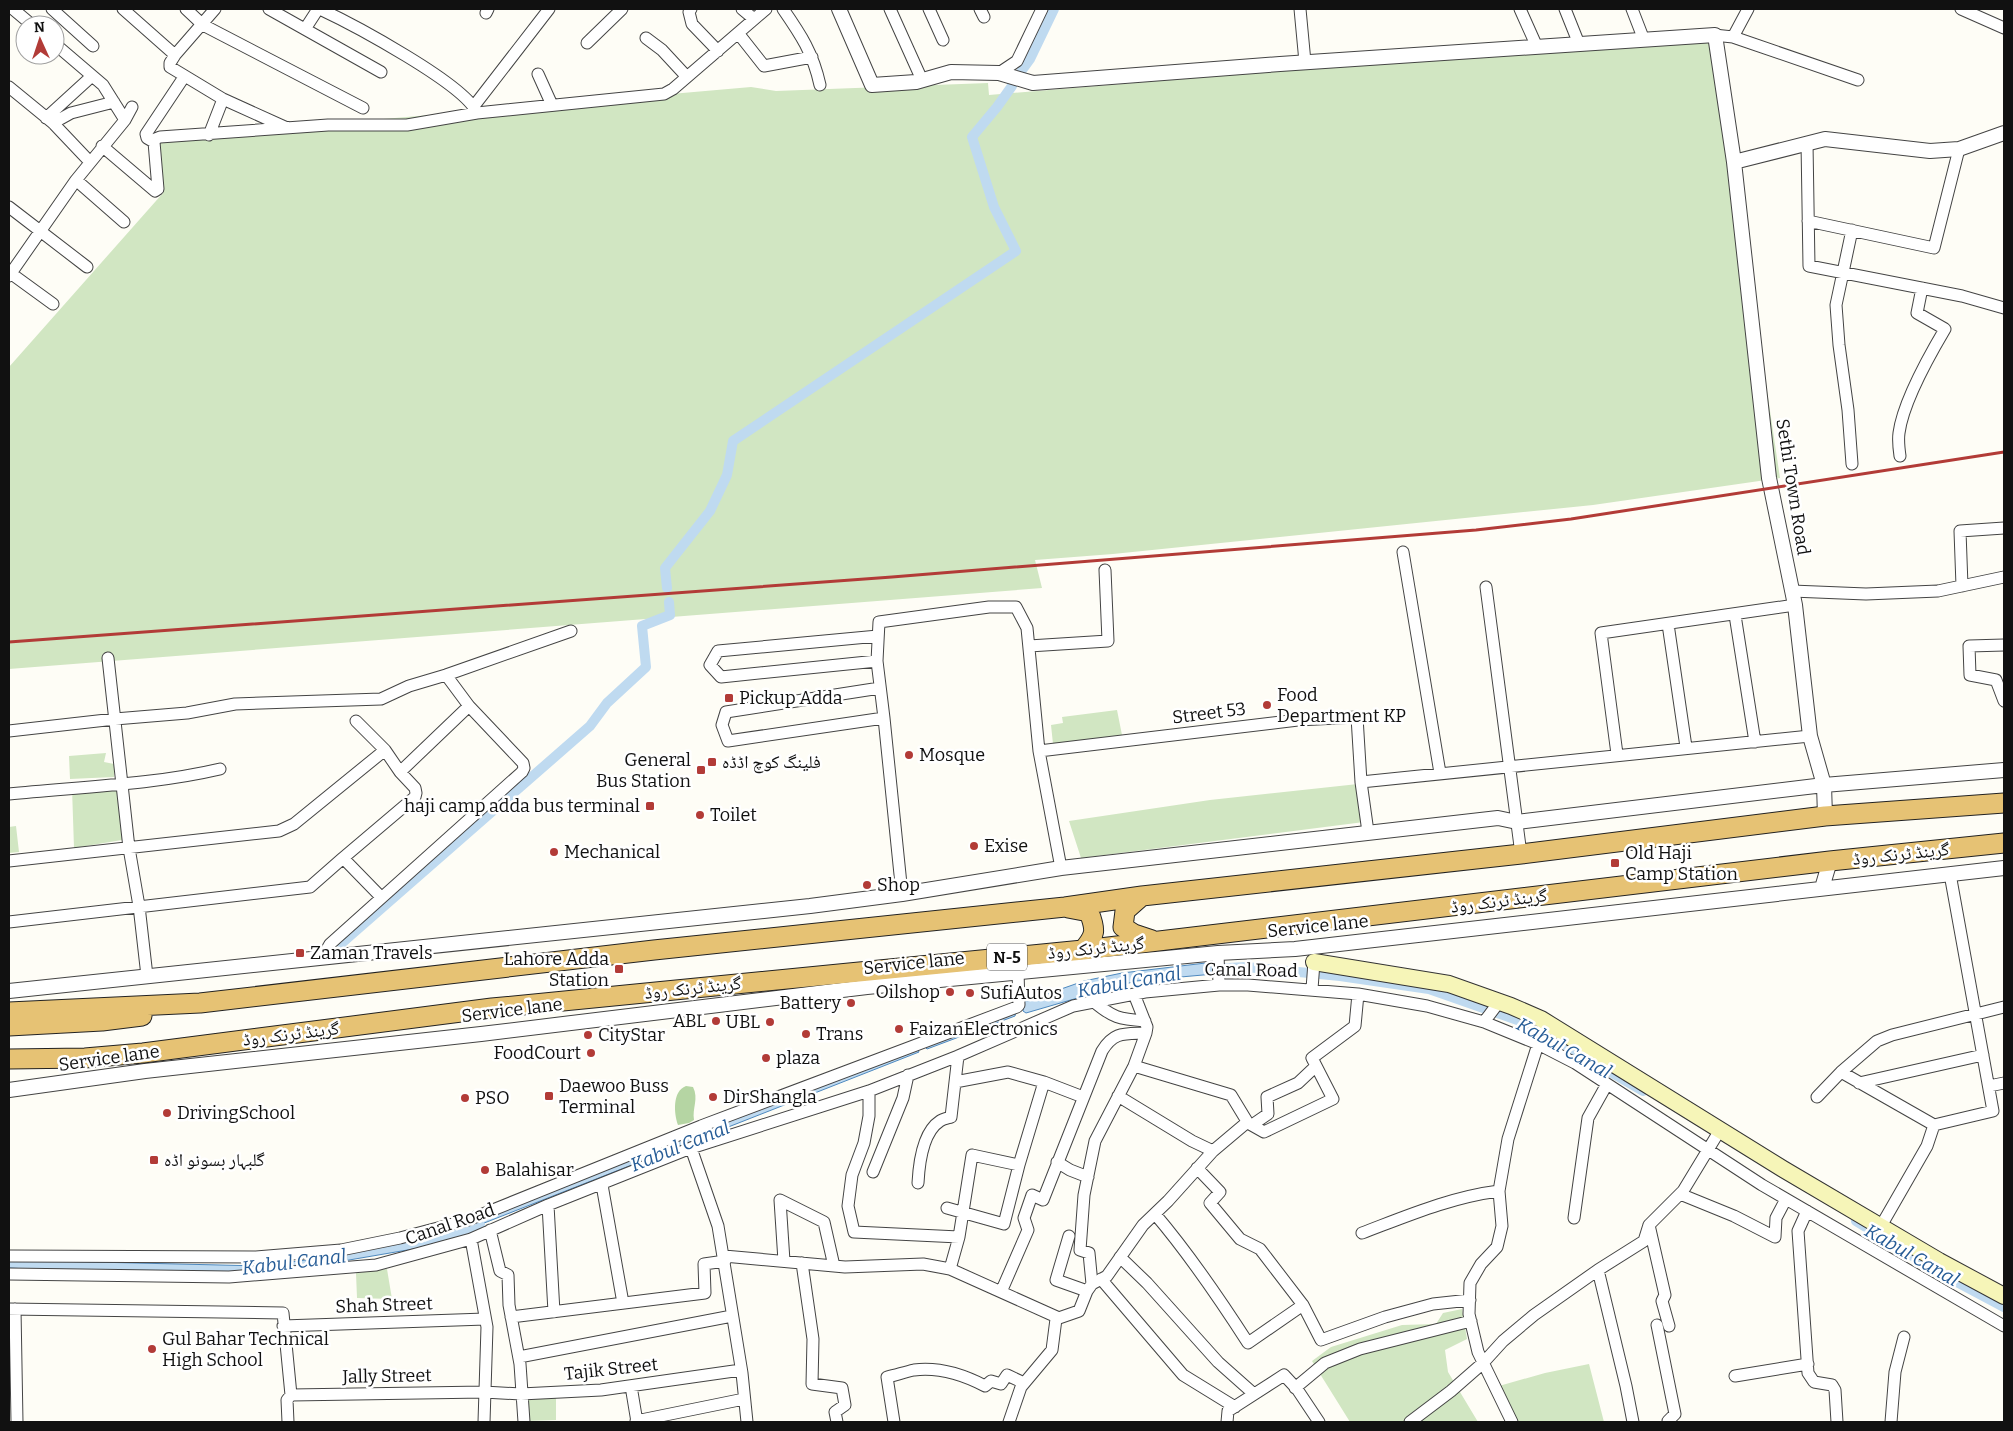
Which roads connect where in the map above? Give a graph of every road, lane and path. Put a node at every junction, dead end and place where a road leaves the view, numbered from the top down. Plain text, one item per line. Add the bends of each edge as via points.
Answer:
1 (52, 9) edge
2 (123, 9) edge
3 (186, 9) edge
4 (215, 9) edge
5 (269, 9) edge
6 (319, 9) edge
7 (549, 9) edge
8 (622, 9) edge
9 (692, 9) edge
10 (742, 9) edge
11 (766, 9) edge
12 (783, 9) edge
13 (839, 9) edge
14 (890, 9) edge
15 (929, 9) edge
16 (1042, 9) edge
17 (1300, 9) edge
18 (1520, 9) edge
19 (1565, 9) edge
20 (1632, 9) edge
21 (1748, 9) edge
22 (1961, 9) edge
23 (754, 19) junction
24 (203, 25) junction
25 (2004, 28) edge
26 (305, 29) junction
27 (738, 34) junction
28 (1714, 35) junction
29 (1733, 37) junction
30 (646, 38) dead end
31 (942, 40) dead end
32 (1644, 40) junction
33 (587, 43) dead end
34 (1579, 44) junction
35 (93, 46) dead end
36 (1537, 47) junction
37 (718, 51) junction
38 (65, 53) edge
39 (175, 55) junction
40 (812, 57) junction
41 (1305, 62) junction
42 (381, 72) dead end
43 (999, 73) junction
44 (538, 74) dead end
45 (92, 76) junction
46 (184, 77) junction
47 (687, 77) junction
48 (922, 80) junction
49 (1858, 80) dead end
50 (820, 85) dead end
51 (9, 87) edge
52 (223, 99) junction
53 (114, 102) junction
54 (552, 105) junction
55 (132, 107) dead end
56 (363, 108) dead end
57 (476, 109) junction
58 (49, 120) junction
59 (125, 120) junction
60 (288, 129) junction
61 (2004, 133) edge
62 (209, 135) junction
63 (154, 142) junction
64 (1807, 144) junction
65 (102, 146) junction
66 (1959, 149) junction
67 (90, 162) junction
68 (1734, 162) junction
69 (76, 180) junction
70 (9, 207) edge
71 (1808, 221) junction
72 (124, 222) dead end
73 (39, 230) junction
74 (1852, 230) junction
75 (87, 267) dead end
76 (1842, 273) junction
77 (9, 274) edge
78 (1922, 288) junction
79 (53, 304) dead end
80 (2004, 308) edge
81 (1900, 456) dead end
82 (1852, 464) dead end
83 (2004, 528) edge
84 (1403, 552) dead end
85 (1105, 570) dead end
86 (2004, 577) edge
87 (1486, 586) dead end
88 (1962, 586) junction
89 (1793, 598) junction
90 (1736, 615) junction
91 (1668, 624) junction
92 (571, 631) dead end
93 (878, 636) junction
94 (2004, 645) edge
95 (1029, 646) junction
96 (108, 658) dead end
97 (876, 661) junction
98 (446, 675) junction
99 (880, 688) junction
100 (2004, 701) edge
101 (470, 706) junction
102 (884, 718) junction
103 (114, 719) junction
104 (356, 720) dead end
105 (9, 731) edge
106 (1810, 736) junction
107 (1755, 742) junction
108 (1686, 747) junction
109 (385, 750) junction
110 (1039, 751) junction
111 (1617, 754) junction
112 (1510, 766) junction
113 (220, 769) dead end
114 (2004, 770) edge
115 (400, 772) junction
116 (1440, 774) junction
117 (1361, 782) junction
118 (122, 783) junction
119 (1824, 785) junction
120 (9, 794) edge
121 (2004, 803) edge
122 (1825, 816) junction
123 (1518, 822) junction
124 (1368, 832) junction
125 (2004, 843) edge
126 (128, 848) junction
127 (1521, 854) junction
128 (343, 858) junction
129 (9, 861) edge
130 (1830, 861) junction
131 (1061, 868) junction
132 (2004, 868) edge
133 (1950, 874) junction
134 (1822, 888) junction
135 (902, 894) junction
136 (1142, 896) junction
137 (381, 897) junction
138 (139, 906) junction
139 (1065, 907) junction
140 (9, 922) edge
141 (1156, 942) junction
142 (1295, 949) junction
143 (1083, 950) junction
144 (1218, 956) junction
145 (326, 958) junction
146 (1313, 965) junction
147 (1018, 971) junction
148 (147, 976) junction
149 (1219, 983) junction
150 (1312, 986) junction
151 (9, 991) edge
152 (1134, 994) junction
153 (1358, 994) junction
154 (1093, 1001) junction
155 (200, 1003) junction
156 (1497, 1004) junction
157 (1019, 1005) junction
158 (2004, 1006) edge
159 (492, 1008) junction
160 (9, 1012) edge
161 (1974, 1015) junction
162 (1485, 1021) junction
163 (1021, 1024) junction
164 (1545, 1024) junction
165 (9, 1026) edge
166 (1146, 1027) junction
167 (495, 1032) junction
168 (1538, 1043) junction
169 (1983, 1055) junction
170 (958, 1056) junction
171 (85, 1058) junction
172 (9, 1059) edge
173 (144, 1062) junction
174 (1134, 1066) junction
175 (1316, 1066) junction
176 (9, 1069) edge
177 (1841, 1072) junction
178 (908, 1075) junction
179 (955, 1082) junction
180 (1044, 1082) junction
181 (1859, 1083) junction
182 (2004, 1083) edge
183 (1606, 1084) junction
184 (1989, 1086) junction
185 (9, 1090) edge
186 (869, 1091) junction
187 (1118, 1096) junction
188 (1084, 1097) junction
189 (1816, 1097) dead end
190 (1250, 1124) junction
191 (1934, 1124) junction
192 (1720, 1131) junction
193 (691, 1148) junction
194 (1708, 1149) junction
195 (1212, 1151) junction
196 (1057, 1162) junction
197 (1019, 1165) junction
198 (1198, 1168) junction
199 (873, 1172) dead end
200 (1088, 1177) junction
201 (918, 1182) dead end
202 (602, 1185) junction
203 (1499, 1191) junction
204 (1680, 1194) junction
205 (1786, 1199) junction
206 (548, 1205) junction
207 (947, 1208) dead end
208 (1807, 1211) junction
209 (963, 1213) junction
210 (1154, 1214) junction
211 (1574, 1218) dead end
212 (1649, 1226) junction
213 (1881, 1226) junction
214 (490, 1230) junction
215 (1362, 1233) dead end
216 (960, 1236) junction
217 (1069, 1236) dead end
218 (470, 1239) junction
219 (9, 1256) edge
220 (1120, 1257) junction
221 (724, 1259) junction
222 (784, 1261) junction
223 (802, 1263) junction
224 (834, 1266) junction
225 (950, 1269) junction
226 (1598, 1270) junction
227 (9, 1274) edge
228 (1093, 1285) junction
229 (1002, 1292) junction
230 (2004, 1296) edge
231 (1470, 1300) junction
232 (623, 1303) junction
233 (1303, 1305) junction
234 (12, 1309) edge
235 (554, 1312) junction
236 (732, 1316) junction
237 (511, 1317) junction
238 (1059, 1318) junction
239 (485, 1319) junction
240 (1471, 1321) junction
241 (283, 1326) junction
242 (2004, 1326) edge
243 (1904, 1336) dead end
244 (519, 1356) junction
245 (1483, 1363) junction
246 (1808, 1364) junction
247 (741, 1370) junction
248 (1735, 1376) dead end
249 (1024, 1383) junction
250 (630, 1386) junction
251 (1296, 1388) junction
252 (484, 1392) junction
253 (521, 1394) junction
254 (1254, 1394) junction
255 (291, 1396) junction
256 (744, 1399) junction
257 (1235, 1407) junction
258 (17, 1422) edge
259 (288, 1422) edge
260 (484, 1422) edge
261 (524, 1422) edge
262 (637, 1422) edge
263 (747, 1422) edge
264 (837, 1422) edge
265 (894, 1422) edge
266 (1009, 1422) edge
267 (1227, 1422) edge
268 (1319, 1422) edge
269 (1410, 1422) edge
270 (1512, 1422) edge
271 (1633, 1422) edge
272 (1665, 1422) edge
273 (1837, 1422) edge
274 (1891, 1422) edge

1 - 35 street
2 - 39 street
3 - 24 street
4 - 24 street
5 - 26 street
6 - 26 street
6 - 57 street via 415,61 466,97
7 - 57 street
8 - 33 street
9 - 37 street via 689,12 692,24
10 - 23 street
11 - 23 street
12 - 40 street
13 - 48 street via 872,85
14 - 48 street
15 - 31 street
16 - 43 street via 1017,61
17 - 41 street
18 - 36 street
19 - 34 street
20 - 32 street
21 - 29 street
22 - 25 street
23 - 27 street
24 - 39 street
24 - 56 street
26 - 42 street
27 - 37 street
27 - 40 street via 764,66
28 - 29 street
28 - 32 street
28 - 68 street, Sethi Town Road
29 - 49 street
30 - 47 street
32 - 34 street
34 - 36 street
36 - 41 street
37 - 47 street
38 - 45 street
39 - 46 street via 170,66
40 - 50 street
41 - 43 street via 1034,82
43 - 48 street via 951,72
44 - 54 street
45 - 53 street via 103,85
45 - 58 street
46 - 52 street
46 - 63 street via 146,134
47 - 54 street via 664,94
51 - 58 street
52 - 60 street
52 - 62 street
53 - 58 street
53 - 59 street
54 - 57 street
55 - 59 street
57 - 60 street via 407,125 328,125
58 - 67 street
59 - 65 street
60 - 62 street
61 - 66 street
62 - 63 street via 160,137
63 - 65 street via 158,189 155,191
64 - 66 street via 1825,139 1930,151
64 - 68 street
64 - 71 street
65 - 67 street
66 - 74 street via 1934,248
67 - 69 street
68 - 89 street, Sethi Town Road via 1769,478
69 - 72 street
69 - 73 street
70 - 73 street
71 - 74 street
71 - 76 street via 1809,266
73 - 75 street
73 - 77 street
74 - 76 street
76 - 78 street
76 - 82 street via 1836,306
77 - 79 street
78 - 80 street
78 - 81 street via 1917,313 1945,330 1910,399 1899,432
83 - 88 street via 1960,531
84 - 116 street
85 - 95 street via 1108,641
86 - 88 street
87 - 112 street
88 - 89 street via 1938,591
89 - 90 street
89 - 106 street, Sethi Town Road
90 - 91 street
90 - 107 street
91 - 108 street
91 - 111 street via 1601,633
92 - 98 street
93 - 95 street via 879,622 989,607 1016,607 1027,628
93 - 97 street
93 - 97 street via 718,651 710,665 721,677
94 - 100 street via 1968,646 1970,675 1996,680
95 - 110 street
96 - 103 street
97 - 99 street
98 - 101 street
98 - 103 street via 381,698 235,704 188,713
99 - 102 street
99 - 102 street via 726,712 722,725 728,741
101 - 115 street
101 - 137 street via 523,763 524,768
102 - 135 street
103 - 105 street
103 - 118 street
104 - 109 street
106 - 107 street
106 - 119 street, Sethi Town Road
107 - 108 street
108 - 111 street
109 - 115 street
109 - 126 street via 294,824 279,831
110 - 117 street, Street 53 via 1289,721 1356,717
110 - 131 street
111 - 112 street
112 - 116 street
112 - 123 street
113 - 118 street
114 - 119 street
115 - 128 street via 415,788 415,797
116 - 117 street
117 - 124 street, Street 53
118 - 120 street
118 - 126 street
119 - 122 street, Sethi Town Road
119 - 123 street
121 - 122 highway
122 - 127 highway
123 - 124 street via 1498,818
123 - 127 street
124 - 131 street
125 - 130 highway, گرینڈ ٹرنک روڈ / N-5
126 - 129 street
126 - 138 street
127 - 136 highway
128 - 137 street
128 - 138 street via 310,887
130 - 134 street
130 - 141 highway, گرینڈ ٹرنک روڈ / N-5
131 - 135 street
132 - 133 street, Service lane
133 - 134 street, Service lane
133 - 161 street
134 - 142 street, Service lane
135 - 145 street via 639,926
136 - 139 highway
136 - 141 highway via 1125,911 1123,927
137 - 145 street via 330,944
138 - 140 street
138 - 148 street
139 - 143 highway via 1089,912 1093,938
139 - 155 highway
141 - 143 highway, گرینڈ ٹرنک روڈ / N-5
142 - 144 street, Service lane
142 - 146 street
143 - 159 highway, گرینڈ ٹرنک روڈ / N-5
144 - 147 street, Service lane
144 - 149 street
145 - 148 street
146 - 150 street
146 - 156 main road via 1449,984
147 - 157 street
147 - 167 street, Service lane
148 - 151 street
149 - 150 street, Canal Road
149 - 152 street, Canal Road
150 - 153 street, Canal Road
152 - 154 street, Canal Road
152 - 166 street
153 - 162 street, Canal Road via 1428,1006
153 - 175 street via 1355,1026 1312,1058
154 - 163 street, Canal Road
154 - 166 street via 1110,1015
155 - 160 highway
155 - 165 highway via 136,1018
156 - 162 street
156 - 164 main road
157 - 163 street
157 - 219 street via 701,1126 468,1220 400,1238 341,1250 256,1257
158 - 161 street
159 - 167 street
159 - 173 highway, گرینڈ ٹرنک روڈ / N-5
161 - 169 street
161 - 177 street via 1877,1041
162 - 168 street, Canal Road
163 - 170 street, Canal Road
164 - 168 street
164 - 192 main road
166 - 174 street
166 - 188 street via 1108,1041
167 - 173 street, Service lane
168 - 183 street, Canal Road
168 - 203 street via 1508,1139
169 - 181 street
169 - 184 street
170 - 178 street, Canal Road
170 - 179 street
171 - 172 highway, گرینڈ ٹرنک روڈ / N-5
171 - 173 highway, گرینڈ ٹرنک روڈ / N-5
171 - 176 highway
173 - 185 street, Service lane
174 - 187 street
174 - 190 street via 1231,1096
175 - 190 street via 1298,1083 1267,1097 1268,1114
175 - 190 street via 1333,1099 1264,1132
177 - 181 street
177 - 189 street
178 - 186 street, Canal Road
178 - 199 street via 903,1098
179 - 180 street via 1008,1072
179 - 201 street via 951,1117 939,1121 928,1137 919,1162
180 - 188 street
180 - 197 street
181 - 191 street
182 - 184 street
183 - 194 street, Canal Road
183 - 211 street via 1588,1118
184 - 191 street via 1993,1111
186 - 193 street, Canal Road
186 - 216 street via 869,1116 864,1143 852,1175 848,1206 854,1232
187 - 195 street
187 - 200 street via 1095,1142
188 - 196 street
190 - 195 street
191 - 213 street via 1927,1146
192 - 194 street
192 - 213 main road
193 - 202 street, Canal Road
193 - 221 street via 718,1226
194 - 204 street
194 - 205 street, Canal Road
195 - 198 street
196 - 200 street
196 - 229 street via 1043,1200 1032,1195 1024,1218 1028,1230
197 - 209 street via 1004,1224
197 - 209 street via 972,1155
198 - 210 street
198 - 233 street via 1220,1192 1210,1203 1240,1239 1260,1249
200 - 228 street via 1080,1250 1089,1253
202 - 206 street, Canal Road
202 - 232 street
203 - 215 street via 1472,1195
203 - 231 street via 1502,1226 1497,1247 1481,1264 1470,1283
204 - 205 street via 1774,1237 1776,1218
204 - 212 street
205 - 208 street, Canal Road
206 - 214 street, Canal Road
206 - 235 street
207 - 209 street
208 - 242 street, Canal Road
208 - 246 street via 1798,1231
209 - 216 street
210 - 220 street
210 - 233 street via 1183,1247 1248,1343
212 - 226 street via 1644,1241
212 - 272 street via 1665,1295 1662,1301 1663,1326 1675,1414
213 - 230 main road
214 - 218 street, Canal Road
214 - 237 street via 500,1272 508,1275
216 - 225 street
217 - 228 street via 1056,1280
218 - 227 street, Canal Road via 376,1265 321,1271 229,1277
218 - 239 street
220 - 228 street via 1107,1276
220 - 254 street via 1218,1362
221 - 222 street
221 - 232 street via 704,1264 705,1293
221 - 236 street
222 - 223 street
222 - 224 street via 780,1200 824,1222
223 - 224 street
223 - 264 street via 813,1339 812,1384 842,1388 845,1406 835,1412
224 - 225 street via 923,1264
225 - 229 street
226 - 245 street via 1534,1315
226 - 271 street
228 - 238 street via 1079,1311
228 - 257 street via 1183,1375
229 - 238 street
231 - 233 street via 1433,1304 1385,1316 1320,1340
231 - 240 street
232 - 235 street
234 - 241 street via 283,1312
234 - 258 street
235 - 237 street
236 - 244 street
236 - 247 street
237 - 244 street
238 - 249 street via 1056,1319 1052,1350
239 - 241 street, Shah Street
239 - 252 street
240 - 245 street
240 - 251 street via 1360,1349 1325,1363
241 - 255 street
243 - 274 street via 1895,1372
244 - 253 street
245 - 269 street
245 - 270 street
246 - 248 street
246 - 273 street via 1808,1373 1814,1382 1832,1385 1835,1390
247 - 250 street, Tajik Street
247 - 256 street
249 - 265 street via 1007,1375 1001,1384 991,1381 986,1386 936,1370 913,1370 887,1377
249 - 266 street
250 - 253 street, Tajik Street
250 - 262 street
251 - 254 street via 1284,1375
251 - 268 street
252 - 253 street, Tajik Street
252 - 255 street, Jally Street
252 - 260 street
253 - 261 street
254 - 257 street
255 - 259 street via 287,1400
256 - 262 street
256 - 263 street
257 - 267 street via 1228,1411

